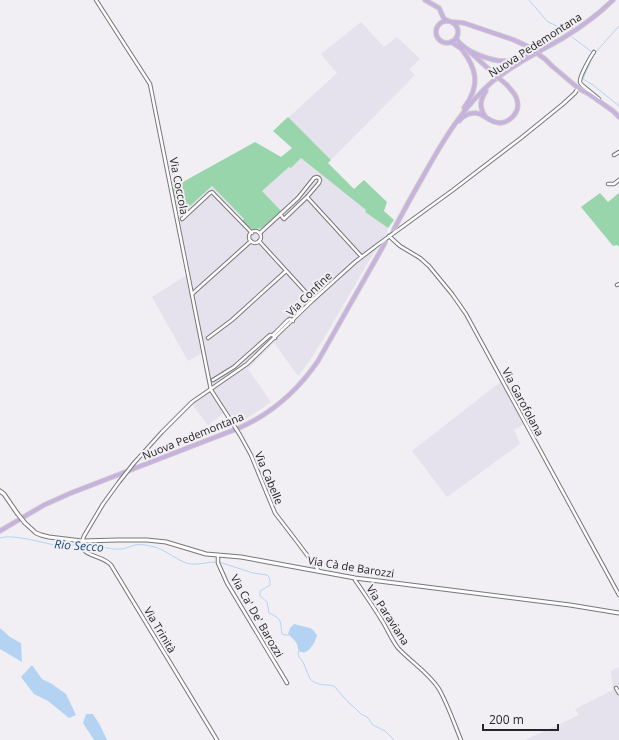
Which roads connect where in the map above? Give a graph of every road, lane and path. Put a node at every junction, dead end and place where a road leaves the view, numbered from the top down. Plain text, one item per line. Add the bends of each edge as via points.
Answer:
1 (96, 0) edge
2 (424, 0) edge
3 (613, 0) edge
4 (436, 7) junction
5 (448, 20) junction
6 (454, 22) junction
7 (440, 23) junction
8 (469, 25) junction
9 (458, 31) junction
10 (456, 38) junction
11 (452, 42) junction
12 (462, 47) junction
13 (593, 52) dead end
14 (534, 54) junction
15 (494, 81) junction
16 (578, 88) junction
17 (606, 106) junction
18 (486, 117) junction
19 (619, 117) edge
20 (448, 134) junction
21 (619, 152) edge
22 (614, 155) dead end
23 (427, 168) junction
24 (619, 180) edge
25 (608, 184) dead end
26 (307, 197) junction
27 (280, 214) junction
28 (182, 219) dead end
29 (394, 228) tunnel mouth
30 (252, 233) junction
31 (260, 233) junction
32 (389, 236) junction
33 (251, 241) junction
34 (259, 242) junction
35 (385, 243) tunnel mouth
36 (361, 256) junction
37 (286, 271) junction
38 (192, 294) junction
39 (313, 300) junction
40 (274, 336) junction
41 (208, 338) dead end
42 (234, 367) junction
43 (237, 371) junction
44 (213, 380) dead end
45 (211, 388) junction
46 (0, 491) edge
47 (0, 531) edge
48 (81, 541) junction
49 (218, 555) junction
50 (318, 571) junction
51 (355, 578) junction
52 (619, 595) edge
53 (619, 613) edge
54 (287, 683) dead end
55 (616, 688) dead end
56 (619, 693) edge
57 (217, 740) edge
58 (461, 740) edge

1 - 38 street, Via Coccola via 150,84
2 - 4 main road
3 - 14 main road, Nuova Pedemontana via 588,22
4 - 5 main road via 444,19
4 - 7 main road
5 - 6 main road
5 - 7 main road
6 - 8 main road
6 - 9 main road
7 - 11 main road via 437,25 437,38 445,43
8 - 9 main road via 461,26
8 - 16 main road, bridge via 527,46
9 - 10 main road
10 - 11 main road
10 - 12 main road
11 - 12 main road
12 - 14 main road via 498,61 514,60
12 - 18 main road, bridge via 506,85 517,99 517,111 508,120 495,122
12 - 20 main road via 473,67 475,86
13 - 17 street via 580,82
14 - 15 main road, Nuova Pedemontana
15 - 18 main road via 481,101 482,111
15 - 20 main road, Nuova Pedemontana via 464,111
16 - 17 main road
16 - 32 street, Via Confine via 521,138
17 - 19 main road
18 - 23 main road via 473,113 461,118
20 - 23 main road, Nuova Pedemontana
21 - 22 street
23 - 29 main road, Nuova Pedemontana
24 - 25 street via 614,184
26 - 27 street via 284,219
26 - 27 street via 320,179 314,178 298,198
26 - 36 street
27 - 31 street
28 - 30 street via 212,192
30 - 31 street
30 - 33 street
31 - 34 street
32 - 36 street, Via Confine
32 - 52 street, Via Garofolana via 429,266 462,308
33 - 34 street
33 - 38 street
34 - 37 street
35 - 47 main road, Nuova Pedemontana via 321,358 278,405 239,428 55,500
36 - 39 street, Via Confine
37 - 39 street
37 - 41 street
38 - 45 street, Via Coccola
39 - 40 street, Via Confine
40 - 42 street via 270,335
40 - 43 street, Via Confine via 255,357
42 - 43 street
42 - 44 street
43 - 45 street, Via Confine
45 - 48 street, Via Confine, bridge via 192,402 134,463 103,504
45 - 50 street, Via Cabelle, bridge via 246,445 275,513
46 - 48 street, Via Cà de Barozzi, bridge via 32,530 41,535
48 - 49 street, Via Cà de Barozzi via 147,540
48 - 57 street, Via Trinità via 81,546 87,553 111,565
49 - 50 street, Via Cà de Barozzi
49 - 54 street, Via Ca' De' Barozzi via 218,562 227,583
50 - 51 street, Via Cà de Barozzi
51 - 53 street, Via Cà de Barozzi
51 - 58 street, Via Paraviana via 397,647 438,689
55 - 56 street

